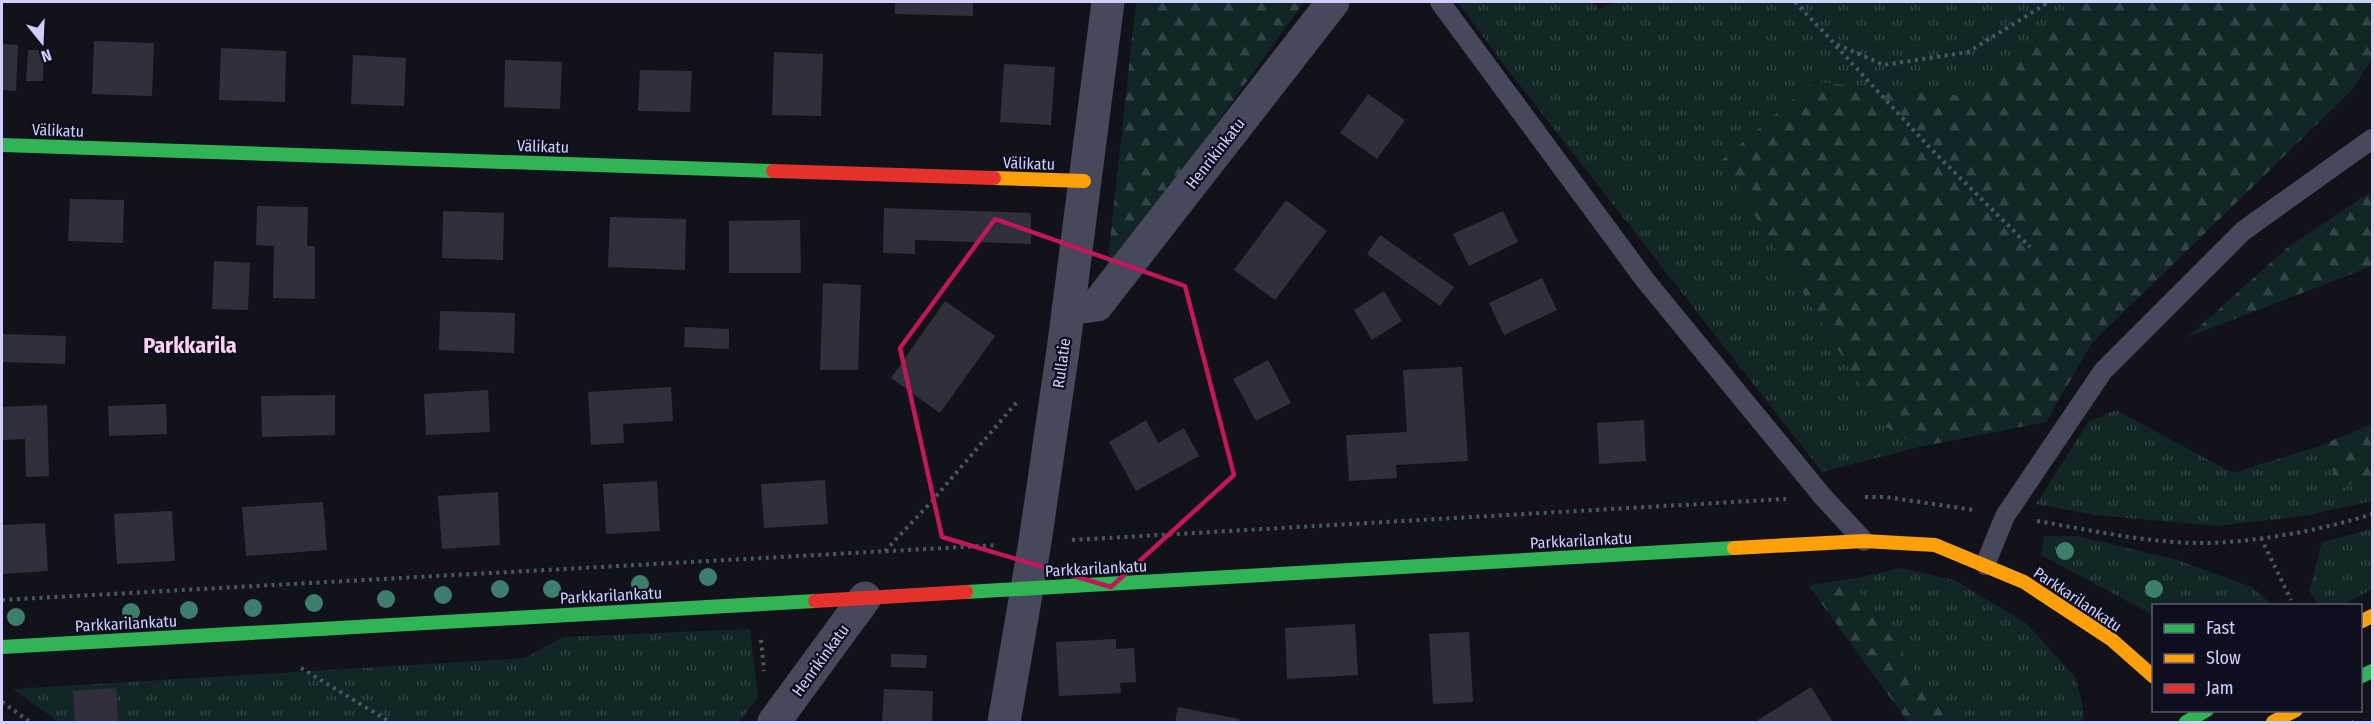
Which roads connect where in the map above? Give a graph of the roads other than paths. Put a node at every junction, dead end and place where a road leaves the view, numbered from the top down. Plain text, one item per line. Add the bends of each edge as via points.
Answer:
1 (1108, 2) edge
2 (1333, 2) edge
3 (1440, 2) edge
4 (2373, 139) edge
5 (2, 145) edge
6 (1084, 181) junction
7 (1083, 307) junction
8 (1864, 541) junction
9 (1985, 565) junction
10 (1026, 588) junction
11 (865, 598) junction
12 (2, 647) edge
13 (2152, 675) edge
14 (2294, 712) edge
15 (774, 723) edge
16 (1004, 723) edge
17 (2273, 723) edge

1 - 6 street, Rullatie
2 - 7 street, Henrikinkatu
3 - 8 lane via 1645,280 1824,498
4 - 9 lane via 2243,231 2103,371 2005,516
5 - 6 street, Välikatu
6 - 7 street, Rullatie
7 - 10 street, Rullatie
8 - 9 street, Parkkarilankatu via 1935,544
8 - 10 street, Parkkarilankatu
9 - 13 street, Parkkarilankatu via 2024,582 2112,640
10 - 11 street, Parkkarilankatu
10 - 16 street, Rullatie
11 - 12 street, Parkkarilankatu
11 - 15 street, Henrikinkatu
14 - 17 street

